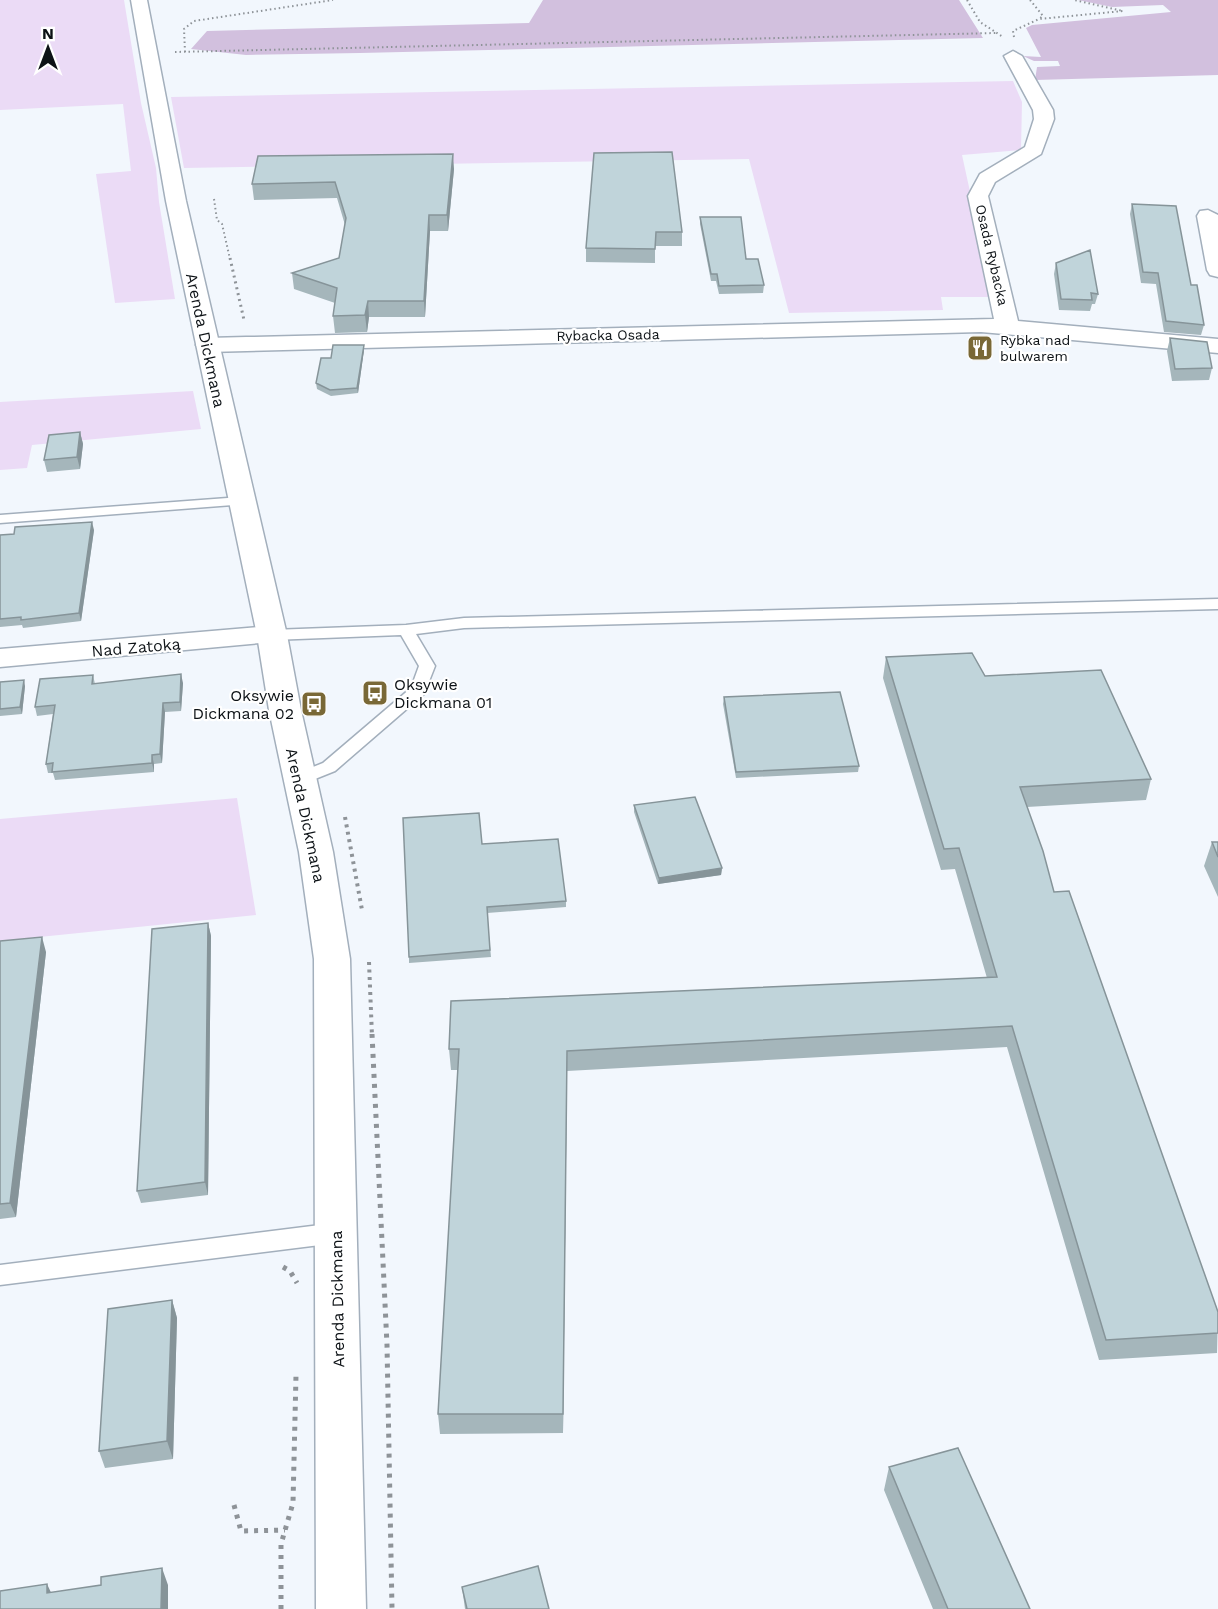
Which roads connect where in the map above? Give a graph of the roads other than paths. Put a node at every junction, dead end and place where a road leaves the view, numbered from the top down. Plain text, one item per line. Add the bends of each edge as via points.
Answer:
1 (139, 0) edge
2 (1011, 52) road end
3 (1208, 216) dead end
4 (1218, 270) edge
5 (1007, 320) junction
6 (1215, 343) edge
7 (208, 345) junction
8 (241, 501) junction
9 (0, 519) edge
10 (1218, 604) edge
11 (406, 630) junction
12 (272, 635) junction
13 (0, 657) edge
14 (314, 773) junction
15 (336, 1233) junction
16 (0, 1275) edge
17 (341, 1609) edge

1 - 7 street, Arenda Dickmana
2 - 5 street, Osada Rybacka via 1039,100 1044,119 1034,150 987,178 978,196
3 - 4 street
5 - 6 street, Rybacka Osada
5 - 7 street, Rybacka Osada via 981,325
7 - 8 street, Arenda Dickmana
8 - 9 lane
8 - 12 street, Arenda Dickmana
10 - 11 lane via 464,623
11 - 12 lane
11 - 14 lane via 427,666 418,690
12 - 13 street, Nad Zatoką
12 - 14 street, Arenda Dickmana
14 - 15 street, Arenda Dickmana via 316,852 332,959
15 - 16 lane
15 - 17 street, Arenda Dickmana

